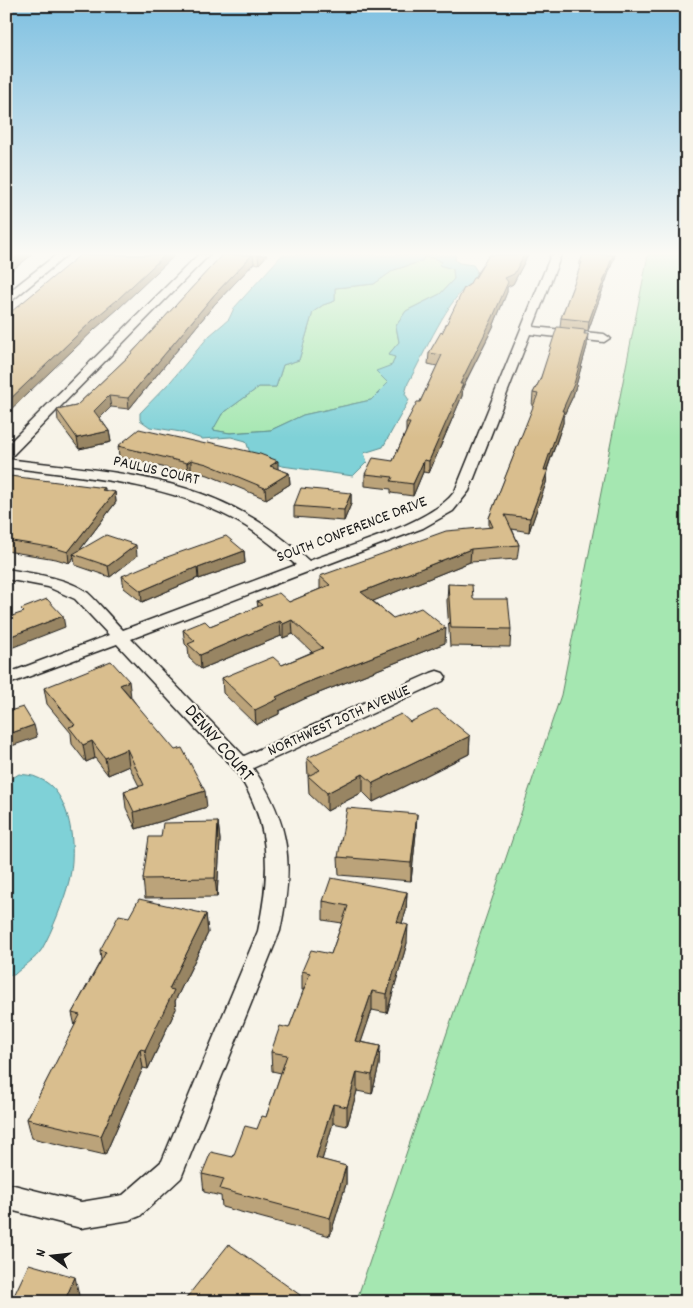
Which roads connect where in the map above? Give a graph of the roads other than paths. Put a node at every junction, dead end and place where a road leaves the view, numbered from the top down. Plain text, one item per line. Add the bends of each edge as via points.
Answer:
1 (143, 316) edge
2 (532, 316) edge
3 (526, 330) junction
4 (604, 338) dead end
5 (6, 454) edge
6 (6, 464) edge
7 (307, 567) junction
8 (6, 574) edge
9 (121, 637) junction
10 (437, 677) dead end
11 (6, 680) edge
12 (241, 765) junction
13 (6, 1196) edge

1 - 5 street
2 - 3 street, SOUTH CONFERENCE DRIVE
3 - 4 street
3 - 7 street, SOUTH CONFERENCE DRIVE via 457,499 430,520
6 - 7 street, PAULUS COURT via 143,482 185,493 220,506 258,527
7 - 9 street, SOUTH CONFERENCE DRIVE
8 - 9 street, DENNY COURT via 67,588 81,596
9 - 11 street, SOUTH CONFERENCE DRIVE
9 - 12 street, DENNY COURT
10 - 12 street, NORTHWEST 20TH AVENUE
12 - 13 street, DENNY COURT via 260,796 273,830 278,868 273,917 172,1169 130,1207 81,1215

